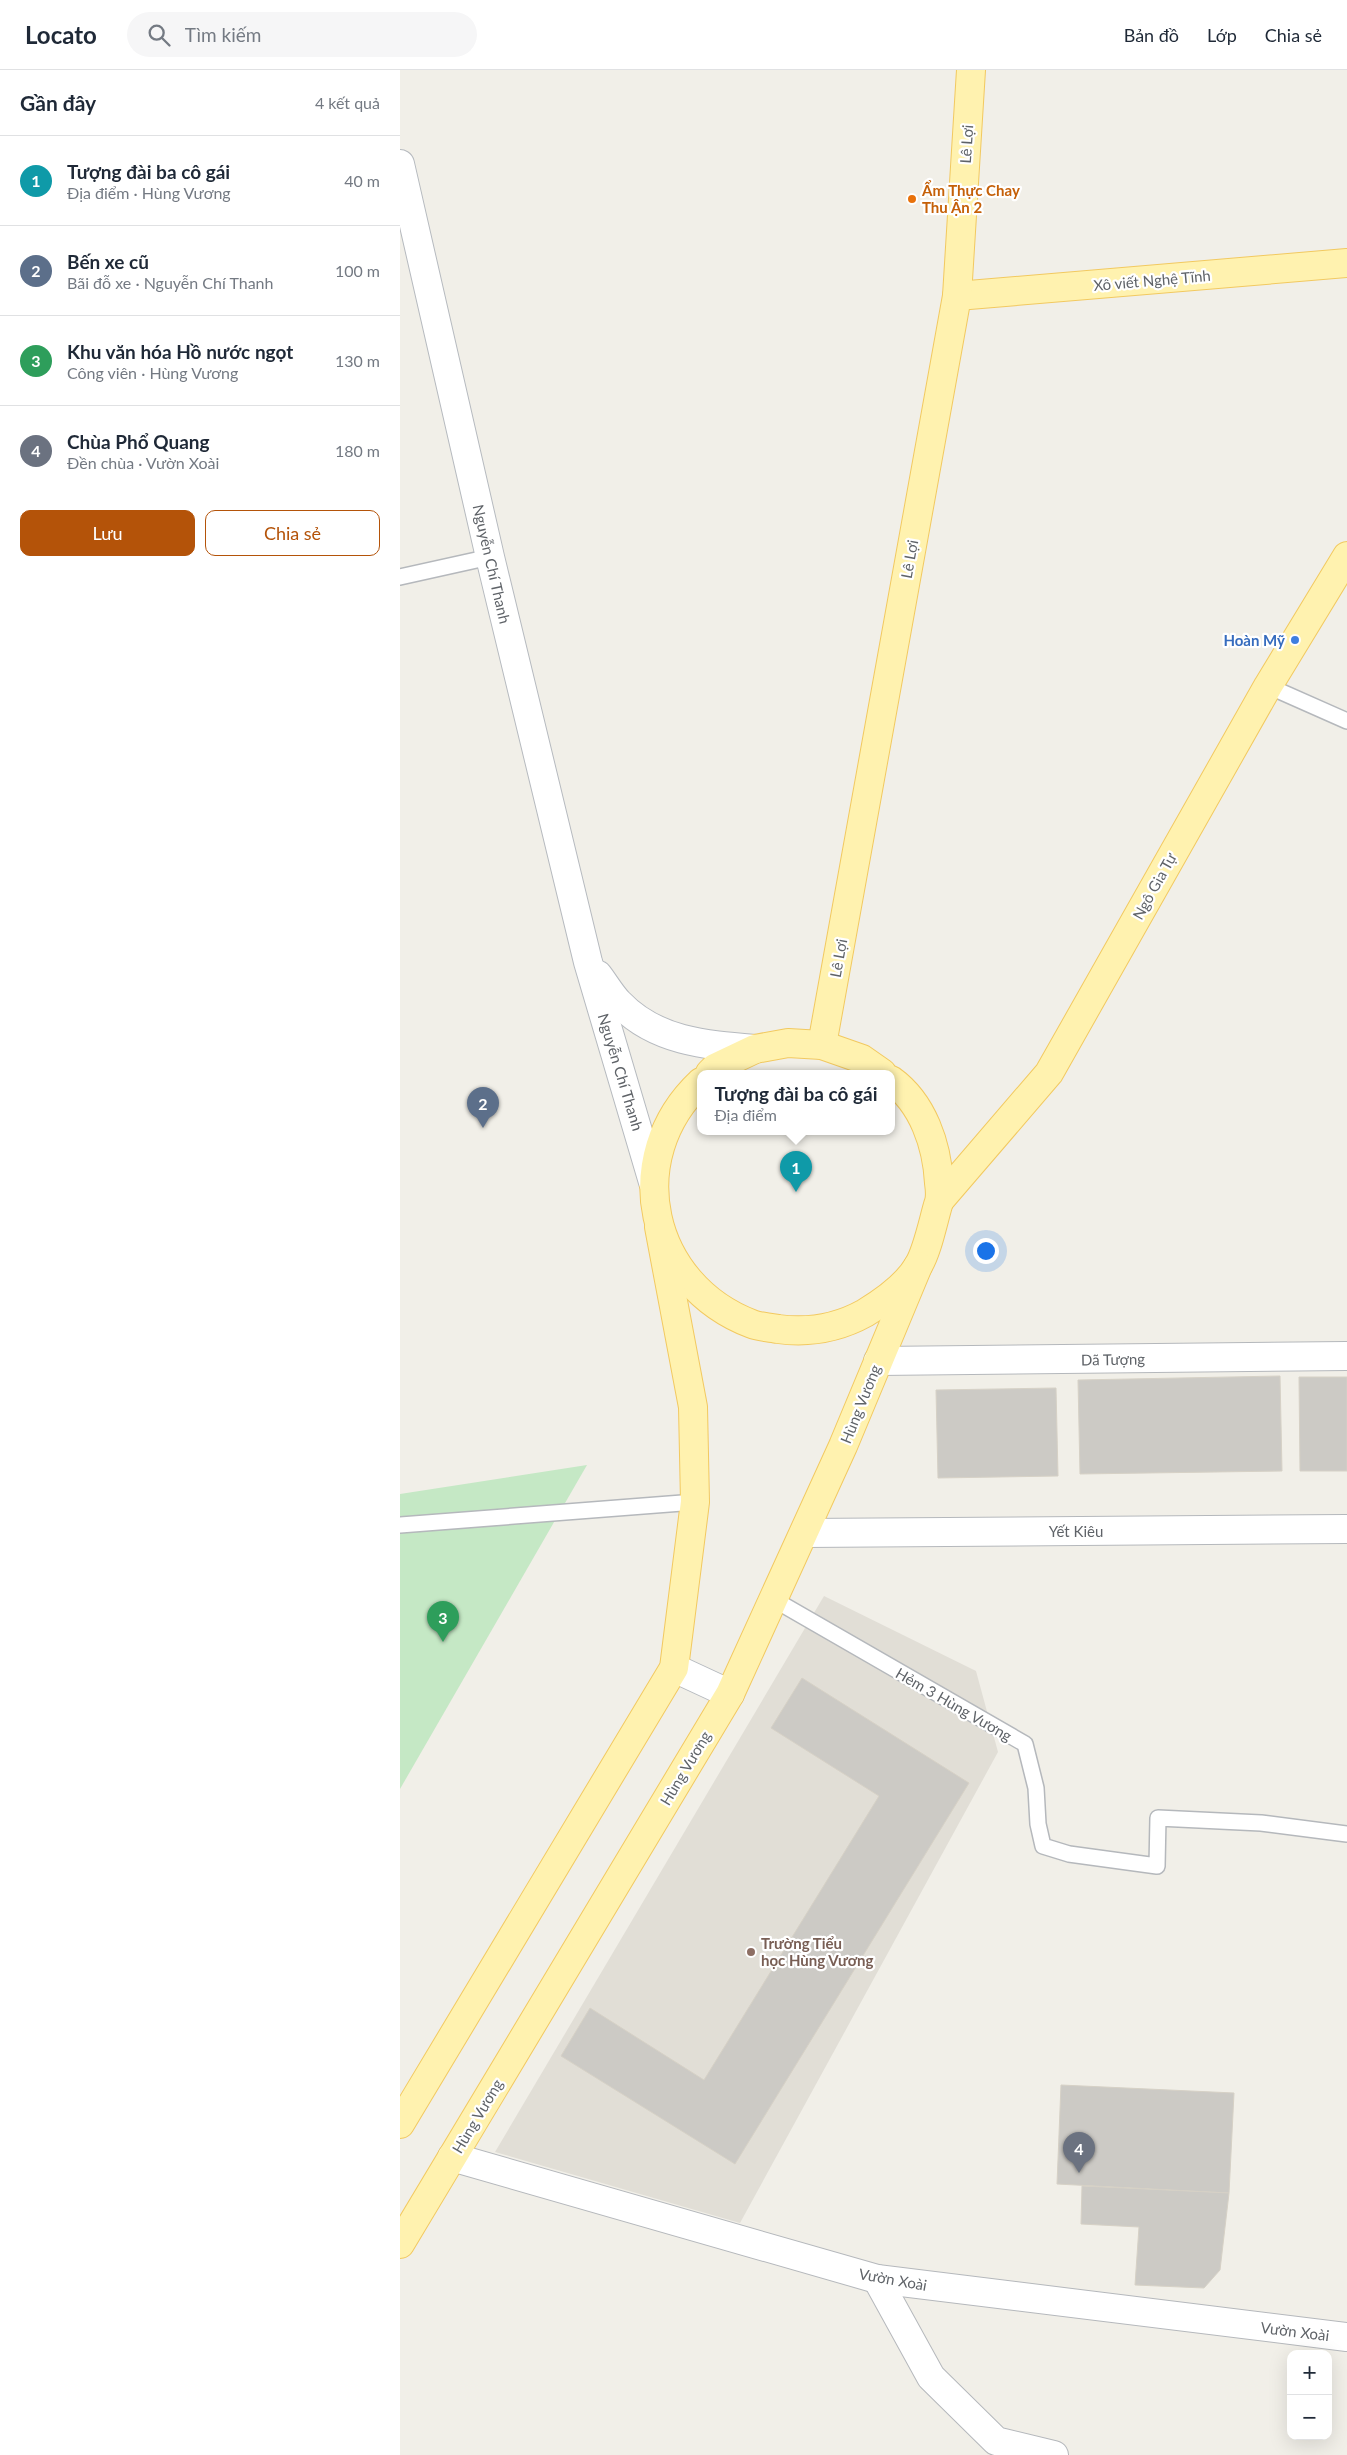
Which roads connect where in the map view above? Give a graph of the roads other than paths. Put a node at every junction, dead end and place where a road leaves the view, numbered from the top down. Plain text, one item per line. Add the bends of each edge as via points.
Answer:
1 (971, 70) edge
2 (400, 164) edge
3 (1347, 263) edge
4 (956, 296) junction
5 (1347, 556) edge
6 (490, 557) junction
7 (400, 577) edge
8 (1268, 686) junction
9 (1347, 721) edge
10 (588, 962) junction
11 (822, 1045) junction
12 (755, 1049) junction
13 (713, 1070) edge
14 (878, 1070) edge
15 (895, 1085) edge
16 (697, 1086) edge
17 (653, 1182) junction
18 (940, 1200) junction
19 (659, 1226) junction
20 (918, 1266) junction
21 (1347, 1356) edge
22 (878, 1361) junction
23 (695, 1502) junction
24 (400, 1525) edge
25 (1347, 1529) edge
26 (804, 1533) junction
27 (773, 1599) junction
28 (674, 1668) junction
29 (730, 1694) junction
30 (1347, 1834) edge
31 (400, 2124) edge
32 (452, 2157) junction
33 (400, 2244) edge
34 (876, 2279) junction
35 (1347, 2337) edge
36 (1054, 2455) edge

1 - 4 main road, Lê Lợi
2 - 6 street, Nguyễn Chí Thanh
3 - 4 main road, Xô viết Nghệ Tĩnh
4 - 11 main road, Lê Lợi
5 - 8 main road, Ngô Gia Tự
6 - 7 lane
6 - 10 street, Nguyễn Chí Thanh
8 - 9 lane
8 - 18 main road, Ngô Gia Tự via 1049,1073
10 - 12 street, Nguyễn Chí Thanh via 619,1004 656,1032 707,1045
10 - 17 street, Nguyễn Chí Thanh
11 - 12 main road via 788,1043
11 - 14 main road via 862,1059
12 - 13 main road
15 - 18 main road via 923,1117 938,1157
16 - 17 main road via 683,1099 662,1138
17 - 19 main road
18 - 20 main road, Hùng Vương
19 - 20 main road via 678,1270 711,1303 753,1325 771,1328 799,1332 846,1324 886,1301
19 - 23 main road via 694,1407
20 - 22 main road, Hùng Vương
21 - 22 street, Dã Tượng
22 - 26 main road, Hùng Vương
23 - 24 lane
23 - 28 main road
25 - 26 street, Yết Kiêu
26 - 27 main road, Hùng Vương
27 - 29 main road, Hùng Vương
27 - 30 lane, Hẻm 3 Hùng Vương via 1025,1744 1036,1788 1043,1846 1069,1854 1157,1866 1158,1818 1261,1823
28 - 29 street
28 - 31 main road
29 - 32 main road, Hùng Vương
32 - 33 main road, Hùng Vương
32 - 34 street, Vườn Xoài
34 - 35 street, Vườn Xoài
34 - 36 street via 931,2377 996,2441

